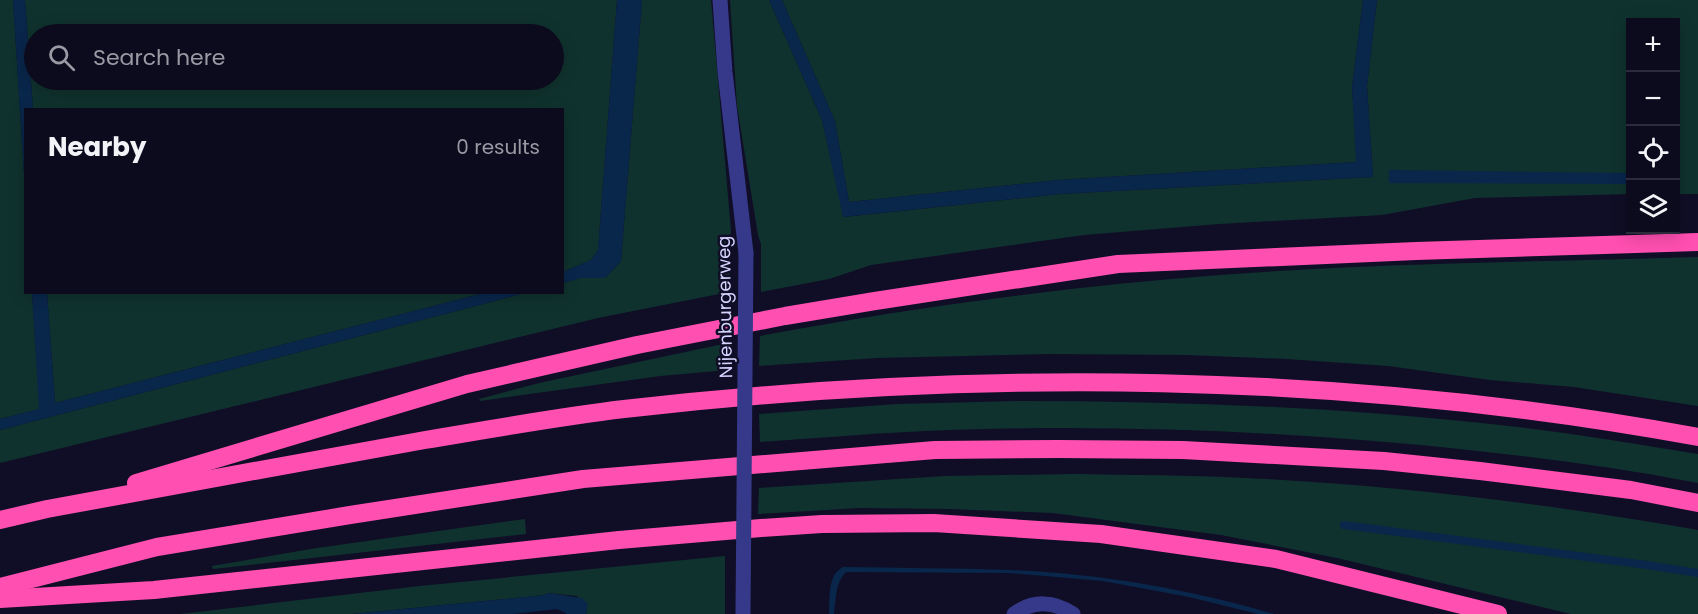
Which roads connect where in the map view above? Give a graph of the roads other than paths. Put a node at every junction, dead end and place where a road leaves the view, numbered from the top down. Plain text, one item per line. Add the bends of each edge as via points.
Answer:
1 (720, 0) edge
2 (1698, 243) edge
3 (1698, 437) edge
4 (1698, 503) edge
5 (47, 509) junction
6 (0, 520) edge
7 (0, 587) edge
8 (0, 599) edge
9 (743, 614) edge
10 (1014, 614) edge
11 (1073, 614) edge
12 (1498, 614) edge

1 - 9 street, Nijenburgerweg, bridge via 746,253
2 - 5 highway via 1118,264 875,301 637,345 467,384
3 - 5 highway via 1417,396 1298,389 1106,381 828,390 623,409 529,423
4 - 7 highway via 1607,487 1384,461 1183,450 935,450 583,479 157,547
5 - 6 highway
8 - 12 highway via 154,590 761,528 934,523 1101,534 1276,559
10 - 11 street via 1039,603

